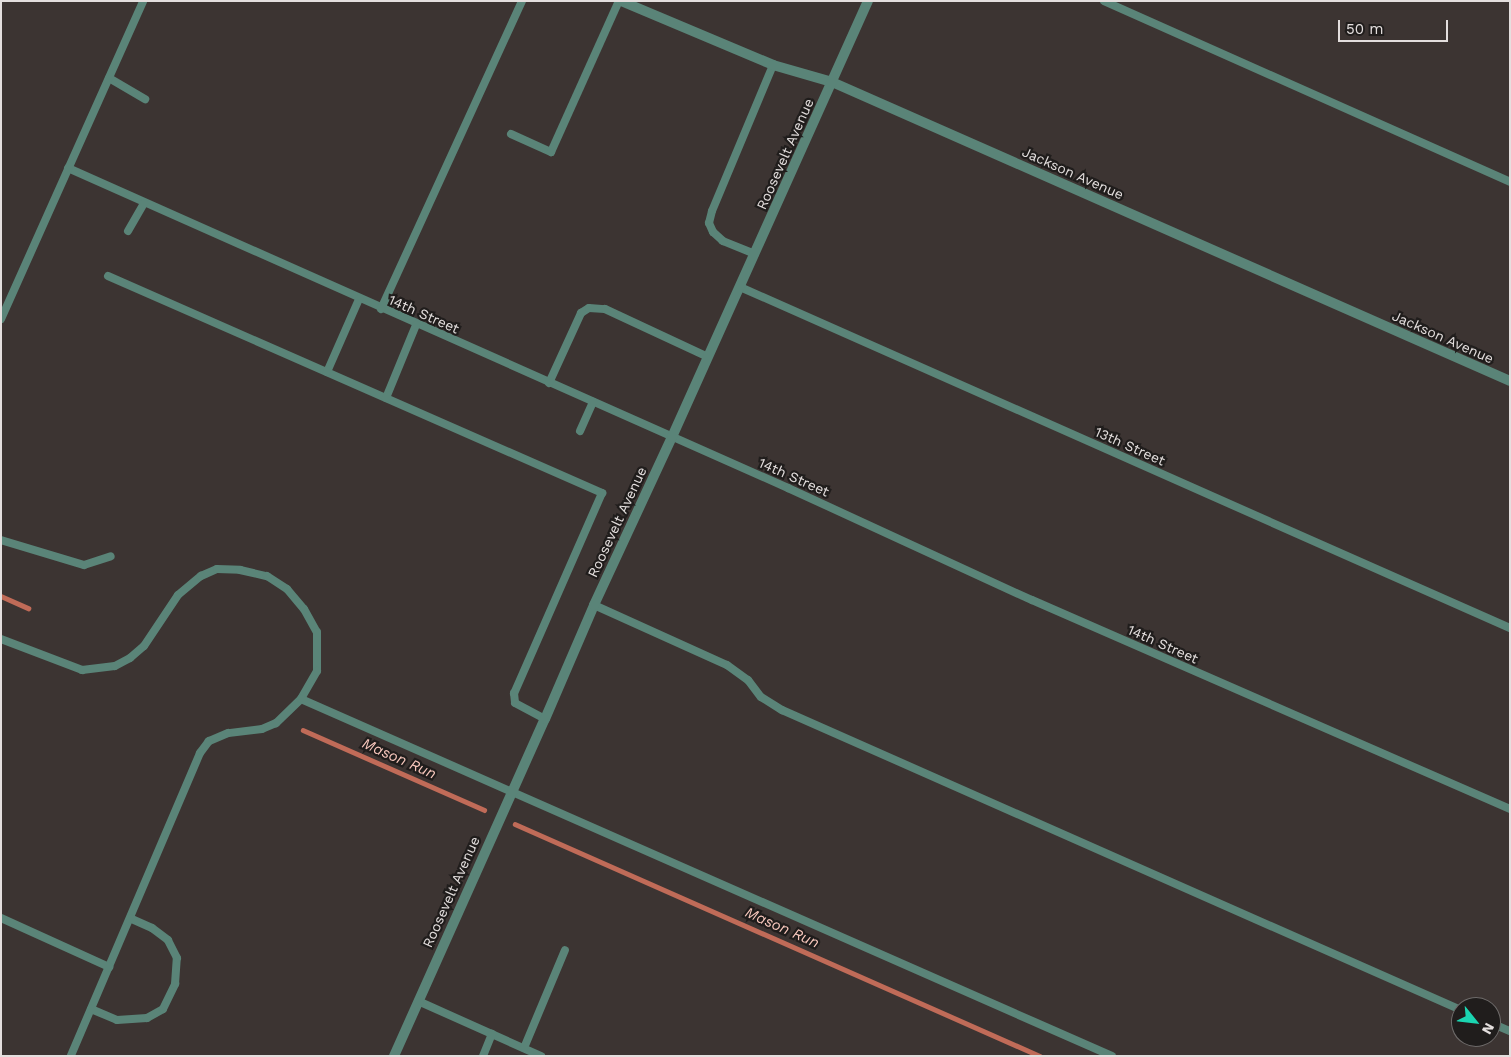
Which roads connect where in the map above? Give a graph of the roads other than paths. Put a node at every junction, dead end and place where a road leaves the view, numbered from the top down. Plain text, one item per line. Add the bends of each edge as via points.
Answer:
1 (143, 1) edge
2 (522, 1) edge
3 (620, 1) edge
4 (868, 1) edge
5 (1104, 1) edge
6 (773, 65) junction
7 (108, 78) junction
8 (832, 82) junction
9 (145, 99) dead end
10 (511, 134) dead end
11 (68, 168) junction
12 (1510, 182) edge
13 (144, 203) junction
14 (128, 231) dead end
15 (755, 254) junction
16 (108, 276) dead end
17 (740, 287) junction
18 (360, 298) junction
19 (381, 309) junction
20 (1, 319) edge
21 (416, 325) junction
22 (708, 358) junction
23 (327, 372) junction
24 (1510, 381) edge
25 (549, 383) junction
26 (386, 398) junction
27 (593, 402) junction
28 (580, 431) dead end
29 (672, 437) junction
30 (1, 540) edge
31 (110, 556) dead end
32 (594, 605) junction
33 (1510, 628) edge
34 (1, 639) edge
35 (301, 699) junction
36 (545, 719) junction
37 (511, 791) junction
38 (1510, 810) edge
39 (1, 918) edge
40 (130, 918) junction
41 (565, 950) dead end
42 (109, 967) junction
43 (418, 1001) junction
44 (1451, 1006) edge
45 (91, 1009) junction
46 (492, 1034) junction
47 (524, 1048) junction
48 (71, 1056) edge
49 (394, 1056) edge
50 (483, 1056) edge
51 (542, 1056) edge
52 (1112, 1056) edge

1 - 7 lane
2 - 19 lane
3 - 6 street, Jackson Avenue
3 - 10 lane via 551,152
4 - 8 street, Roosevelt Avenue
5 - 12 lane
6 - 8 street, Jackson Avenue
6 - 15 lane via 712,210 710,223 713,232 723,241
7 - 9 lane
7 - 11 lane
8 - 15 street, Roosevelt Avenue
8 - 24 street, Jackson Avenue
11 - 13 lane, 14th Street
11 - 20 lane
13 - 14 lane
13 - 18 lane, 14th Street
15 - 17 street, Roosevelt Avenue
16 - 23 lane
17 - 22 street, Roosevelt Avenue
17 - 33 lane, 13th Street
18 - 19 lane, 14th Street
18 - 23 lane
19 - 21 lane, 14th Street
21 - 25 lane, 14th Street
21 - 26 lane
22 - 25 lane via 605,309 590,308 581,313
22 - 29 street, Roosevelt Avenue
23 - 26 lane
25 - 27 lane, 14th Street
26 - 36 lane via 602,493 514,693 515,703
27 - 28 lane
27 - 29 lane, 14th Street
29 - 32 street, Roosevelt Avenue
29 - 38 lane, 14th Street via 1032,600
30 - 31 lane via 84,565
32 - 36 street, Roosevelt Avenue
32 - 44 lane via 727,665 748,680 761,697 782,710
34 - 35 lane via 82,670 115,666 144,646 178,595 201,576 217,569 240,570 267,576 287,589 317,632 317,671
35 - 37 lane
35 - 40 lane via 276,723 262,729 228,733 209,741 200,753
36 - 37 street, Roosevelt Avenue
37 - 43 street, Roosevelt Avenue
37 - 52 lane
39 - 42 lane
40 - 42 lane
40 - 45 lane via 168,940 177,958 174,984 163,1009 146,1018 117,1020
41 - 47 lane
42 - 45 lane
43 - 46 lane
43 - 49 street, Roosevelt Avenue
45 - 48 lane
46 - 47 lane
46 - 50 lane
47 - 51 lane

